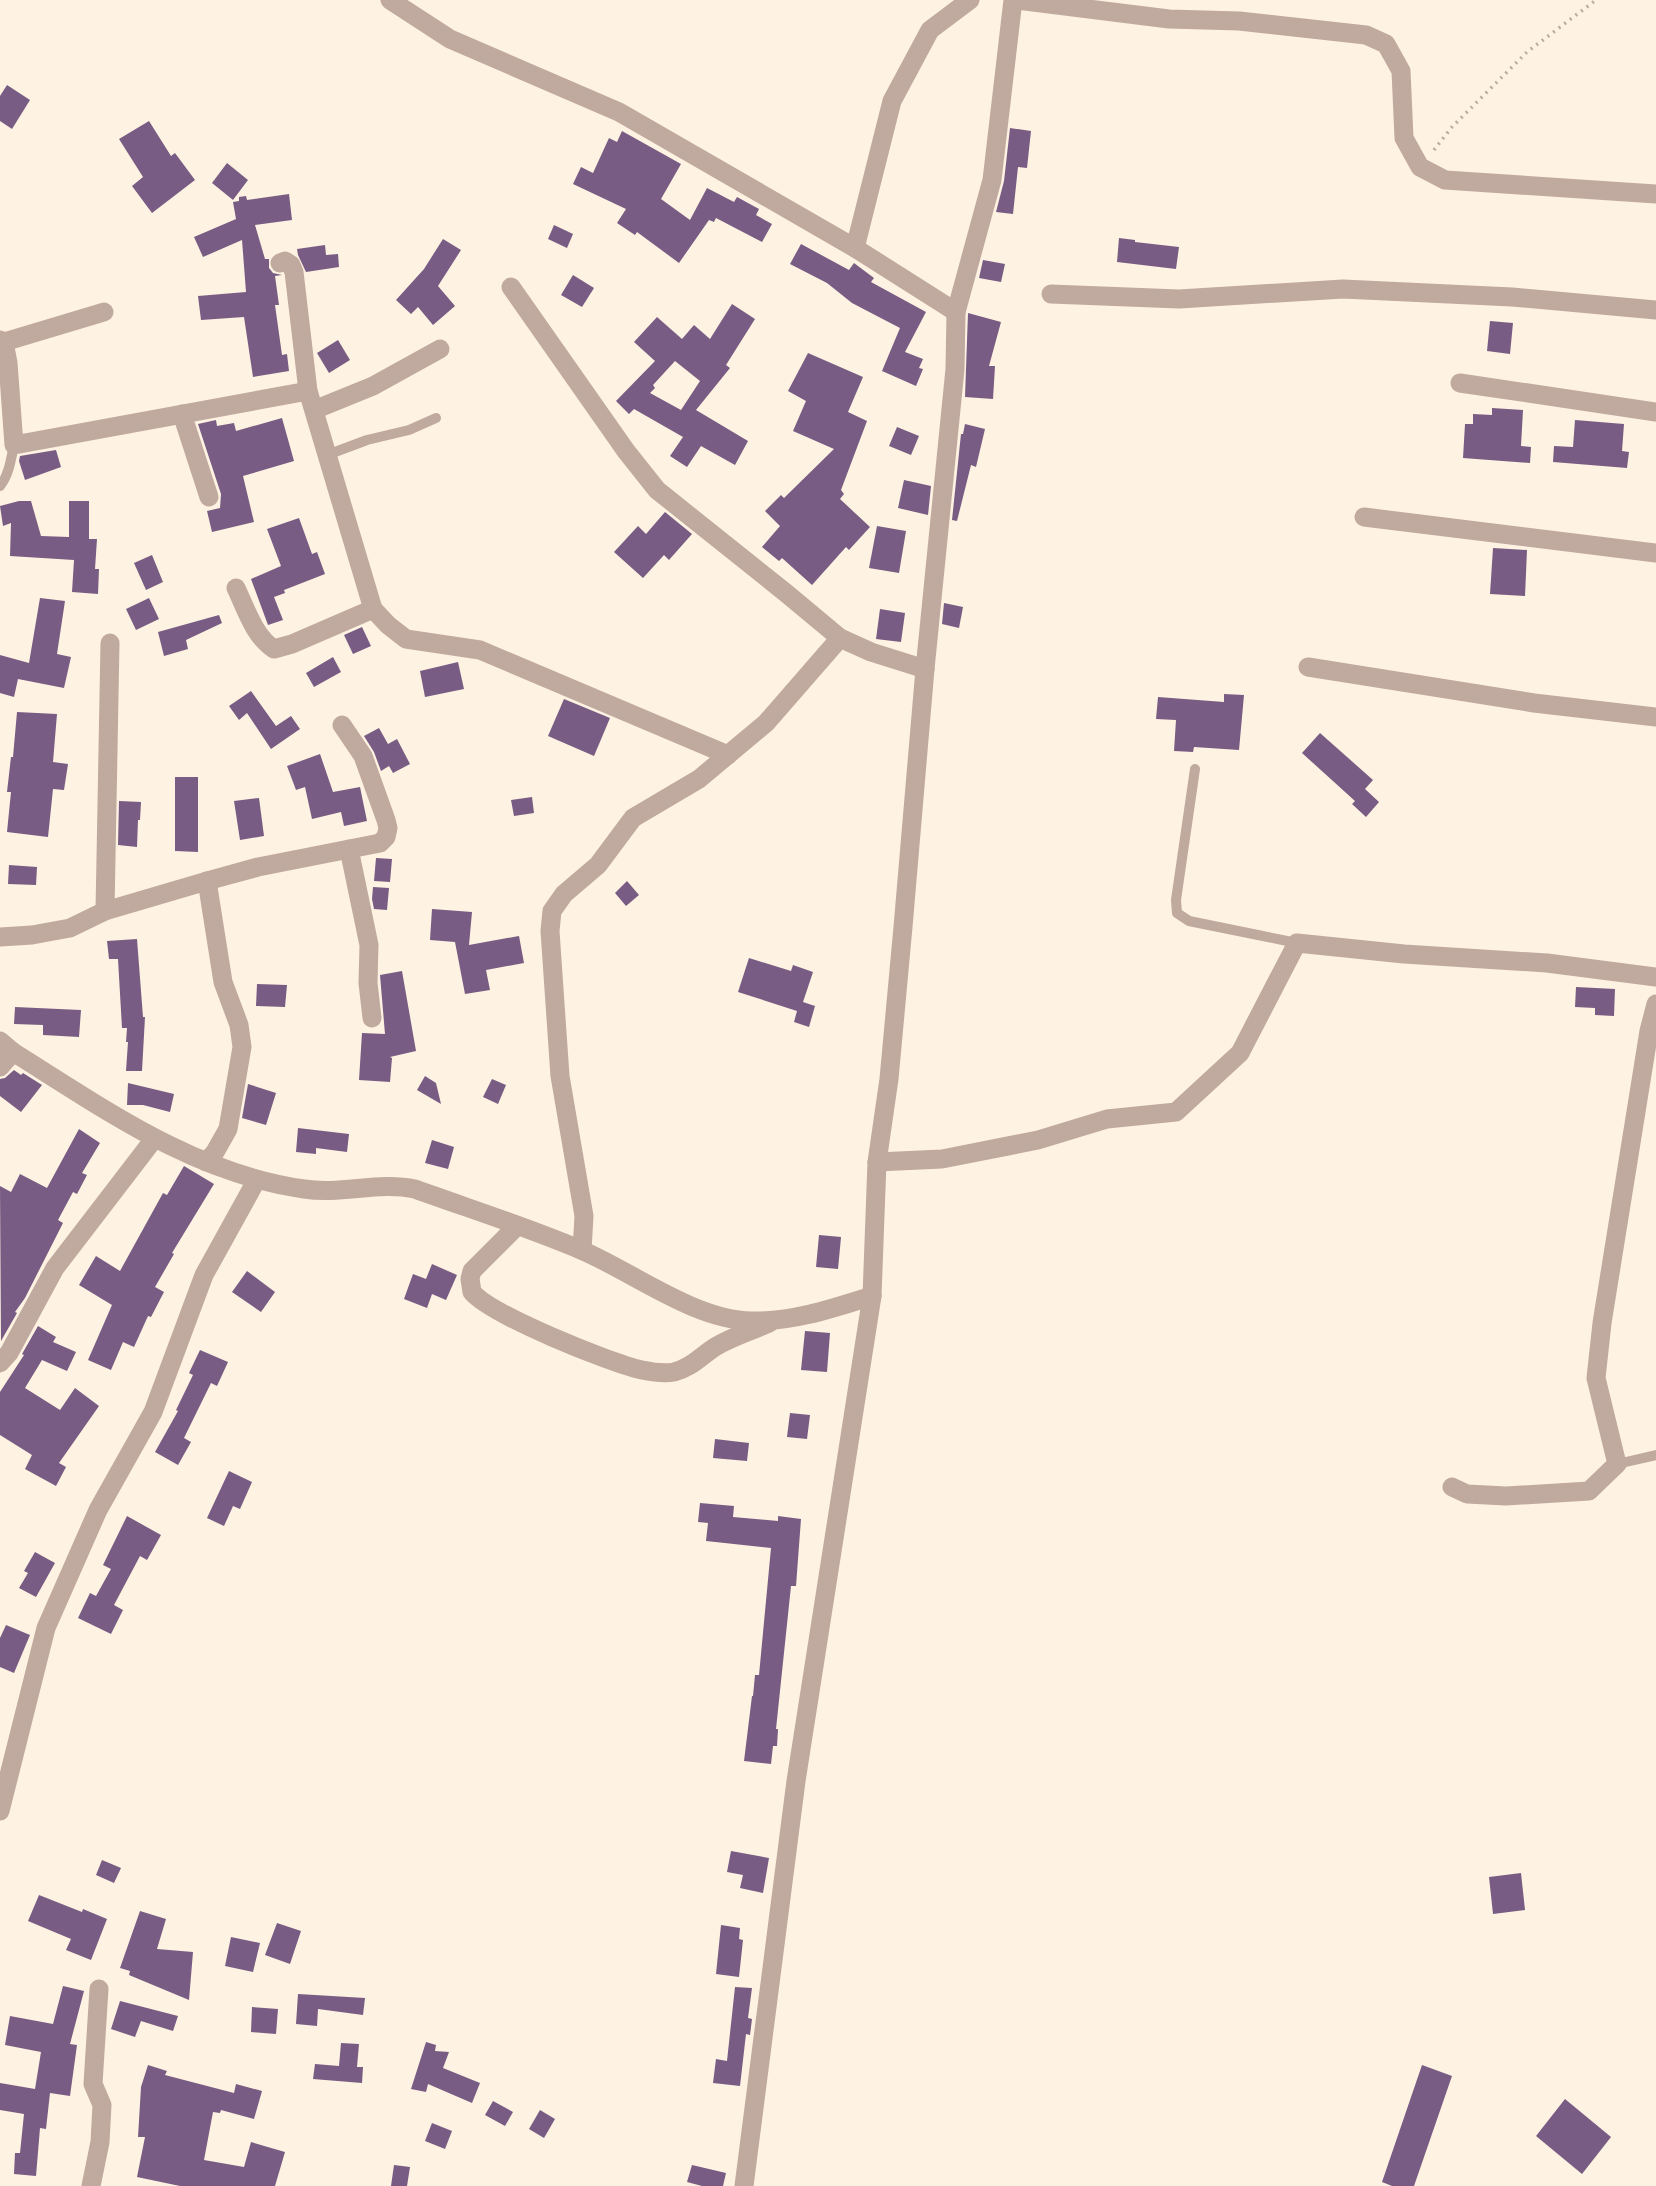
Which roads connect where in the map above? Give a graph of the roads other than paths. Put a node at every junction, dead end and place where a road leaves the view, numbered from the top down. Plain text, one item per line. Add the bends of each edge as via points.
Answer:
1 (390, 0) edge
2 (970, 0) edge
3 (1014, 0) edge
4 (1656, 194) edge
5 (855, 248) junction
6 (279, 263) dead end
7 (511, 288) dead end
8 (1051, 294) dead end
9 (1656, 310) edge
10 (104, 312) dead end
11 (956, 312) junction
12 (2, 341) edge
13 (440, 349) dead end
14 (1460, 383) dead end
15 (311, 400) junction
16 (1656, 412) edge
17 (182, 414) junction
18 (436, 418) dead end
19 (14, 445) junction
20 (327, 455) junction
21 (0, 486) edge
22 (209, 497) dead end
23 (1364, 517) dead end
24 (1656, 553) edge
25 (236, 588) dead end
26 (373, 609) junction
27 (840, 638) junction
28 (110, 643) dead end
29 (1308, 667) dead end
30 (925, 669) junction
31 (1656, 717) edge
32 (342, 725) dead end
33 (728, 755) junction
34 (1195, 768) dead end
35 (349, 849) junction
36 (207, 881) junction
37 (105, 911) junction
38 (0, 937) edge
39 (1297, 943) junction
40 (1656, 977) edge
41 (1656, 1004) edge
42 (372, 1018) dead end
43 (4, 1053) edge
44 (154, 1139) junction
45 (206, 1162) junction
46 (877, 1162) junction
47 (256, 1181) junction
48 (517, 1226) junction
49 (582, 1250) junction
50 (872, 1296) junction
51 (776, 1319) junction
52 (0, 1363) edge
53 (1656, 1455) edge
54 (1617, 1464) junction
55 (1451, 1487) dead end
56 (0, 1811) edge
57 (99, 1989) dead end
58 (91, 2186) edge
59 (744, 2186) edge

1 - 5 street via 450,39 619,112
2 - 5 street via 930,30 892,101
3 - 4 street via 1169,19 1239,21 1366,35 1386,44 1401,71 1404,138 1420,167 1445,180
3 - 11 street via 992,180
5 - 11 street
6 - 15 street via 285,261 294,272
7 - 27 street via 657,490
8 - 9 street via 1179,299 1343,289
10 - 12 street
11 - 30 street via 955,369
12 - 19 street
13 - 15 street via 373,386
14 - 16 street
15 - 17 street
15 - 20 street
17 - 19 street
17 - 22 street
18 - 20 lane
19 - 21 lane
20 - 26 street
23 - 24 street
25 - 26 street via 258,632 274,649
26 - 33 street via 406,639 480,650
27 - 30 street
27 - 33 street via 766,723
28 - 37 street
29 - 31 street
30 - 46 street via 889,1079
32 - 35 street via 363,756 388,828 380,842
33 - 49 street via 699,779 633,818 597,865 552,911 560,1076 584,1216
34 - 39 lane via 1177,913 1189,921
35 - 36 street
35 - 42 street via 369,945
36 - 37 street
36 - 45 street via 223,982 242,1047 228,1129
37 - 38 street via 70,928
39 - 40 street via 1547,963
39 - 46 street via 1240,1053 1176,1112 1107,1119 1038,1140 943,1159
41 - 54 street via 1596,1378
43 - 44 street
44 - 45 street
44 - 52 street via 55,1268
45 - 47 street
46 - 50 street
47 - 48 street via 331,1192 400,1186
47 - 56 street via 204,1275 153,1412 97,1510 46,1628
48 - 49 street
48 - 51 street via 472,1271 472,1292 488,1306 609,1360 658,1373 684,1369 715,1347
49 - 51 street via 680,1301 750,1321
50 - 51 street
50 - 59 street via 796,1781
53 - 54 lane
54 - 55 street via 1589,1491 1506,1496 1467,1494
57 - 58 street via 93,2084 102,2105

